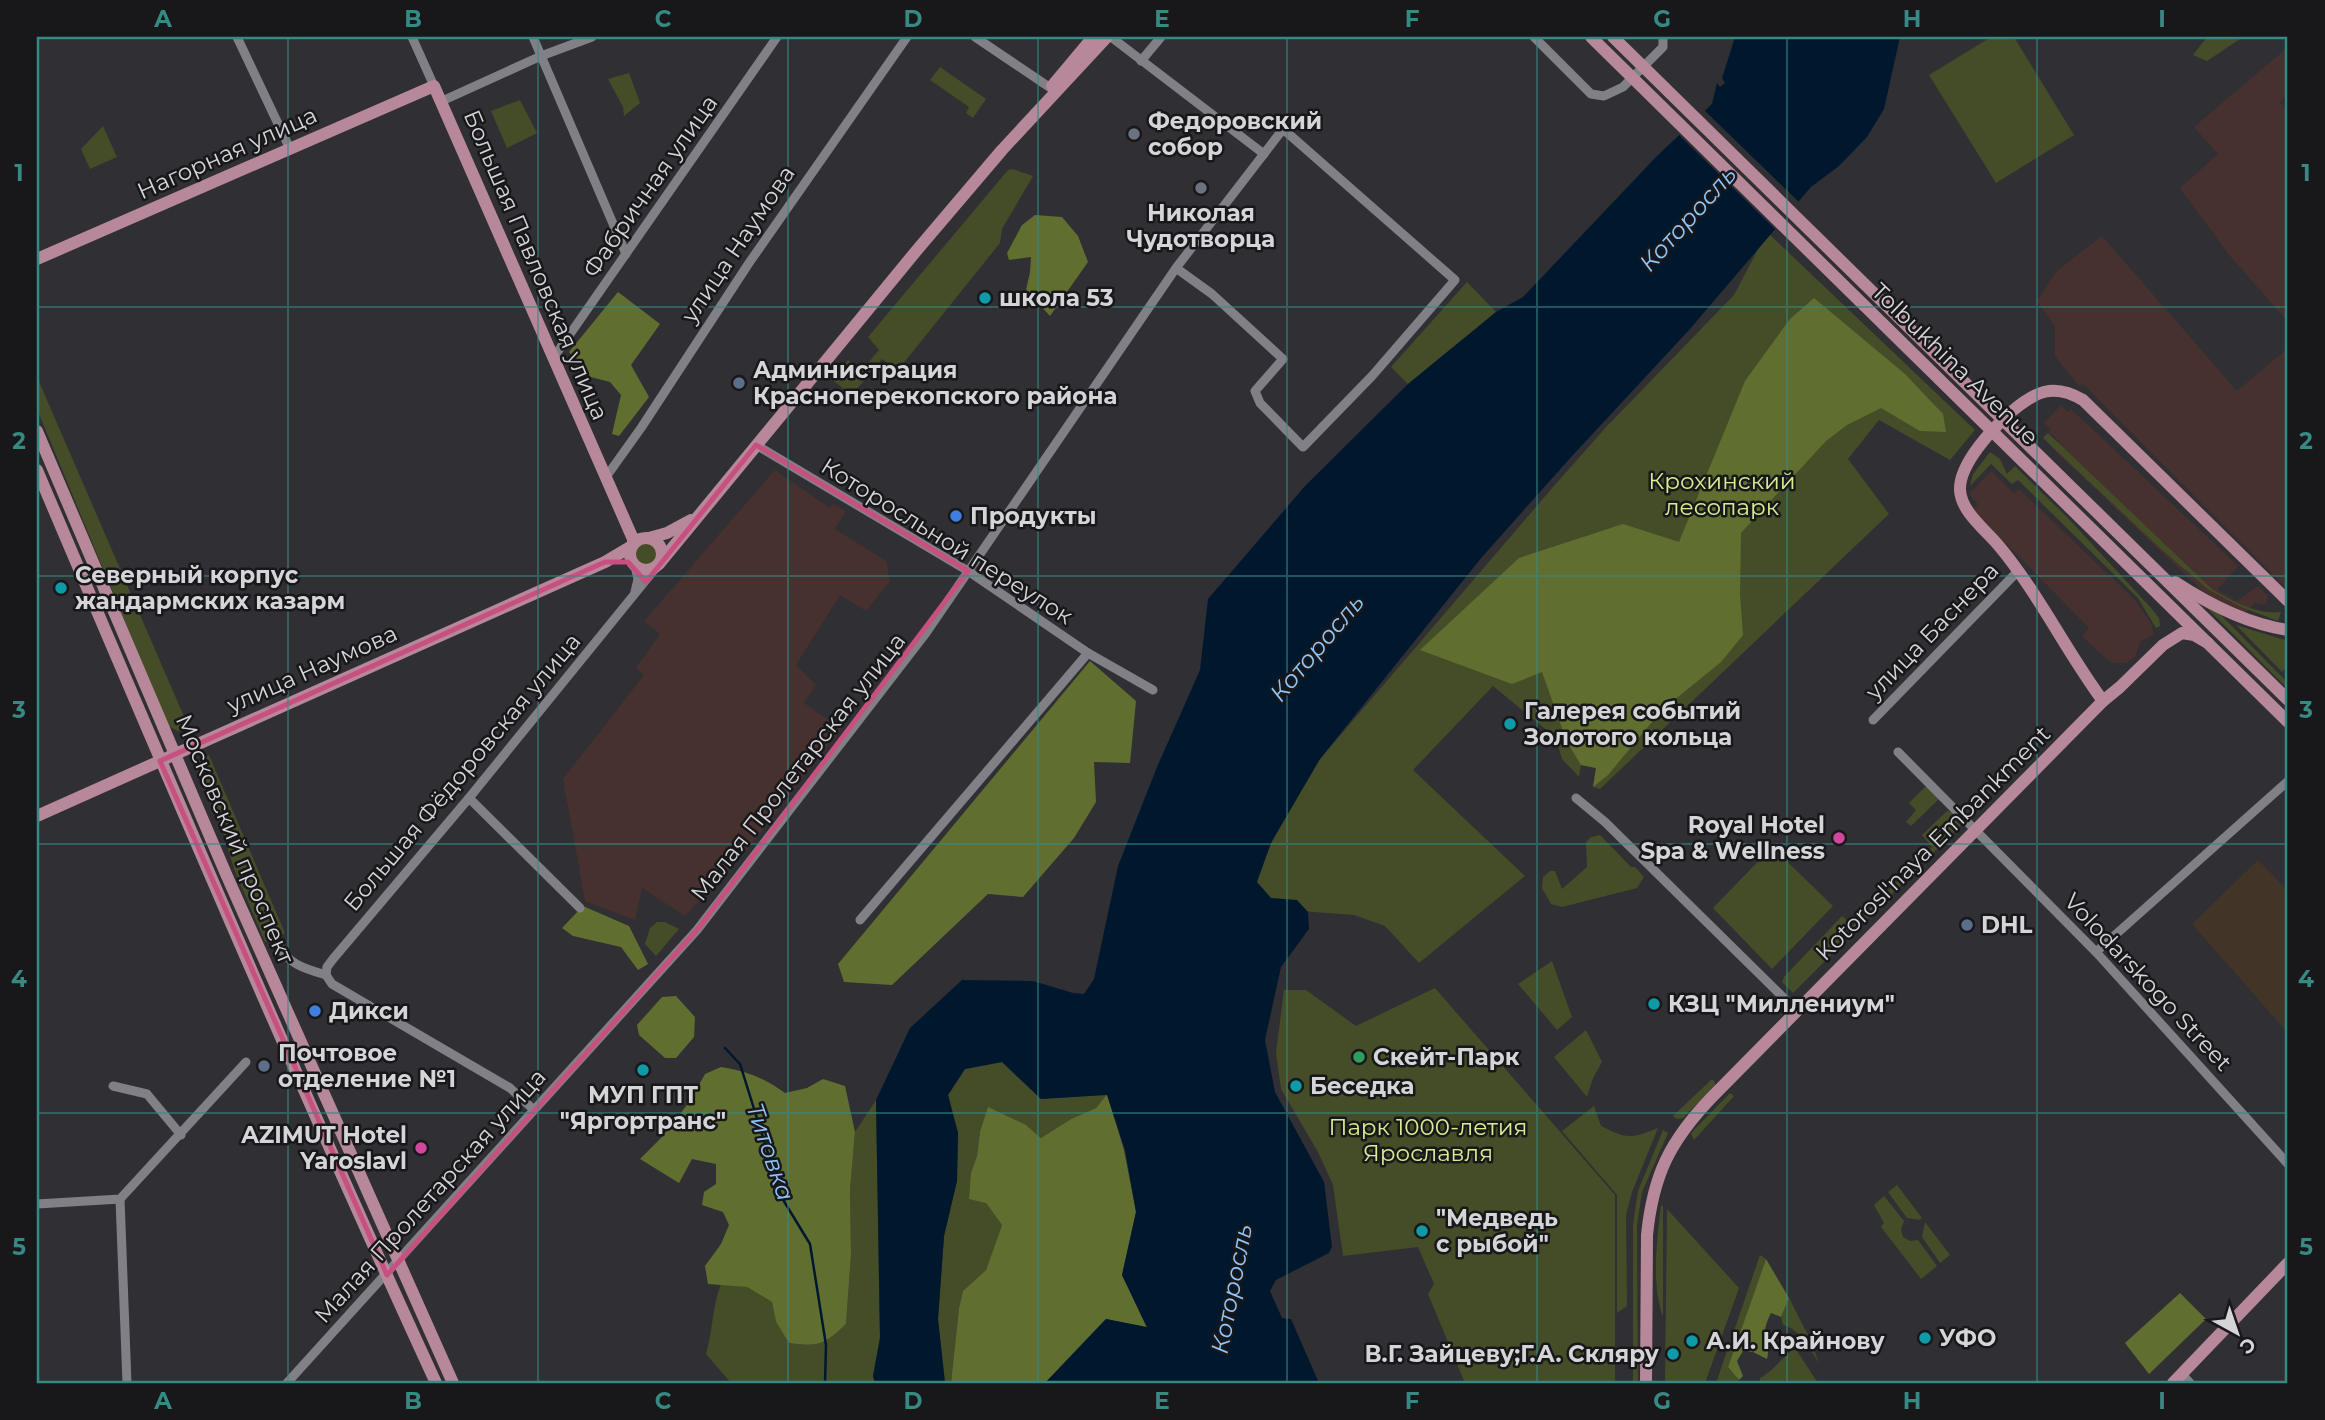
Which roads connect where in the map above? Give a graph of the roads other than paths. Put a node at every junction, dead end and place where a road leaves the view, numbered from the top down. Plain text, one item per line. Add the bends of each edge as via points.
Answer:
1 (237, 37) edge
2 (412, 37) edge
3 (533, 37) edge
4 (593, 37) edge
5 (776, 37) edge
6 (907, 37) edge
7 (975, 37) edge
8 (1093, 37) edge
9 (1109, 37) edge
10 (1161, 37) edge
11 (1534, 37) edge
12 (1591, 37) edge
13 (1613, 37) edge
14 (1663, 37) edge
15 (541, 57) junction
16 (1141, 61) junction
17 (435, 86) junction
18 (1053, 90) junction
19 (442, 101) junction
20 (290, 149) junction
21 (1264, 154) junction
22 (626, 254) junction
23 (37, 259) edge
24 (1176, 268) junction
25 (554, 357) junction
26 (37, 431) edge
27 (756, 445) junction
28 (37, 470) edge
29 (606, 477) junction
30 (702, 511) junction
31 (620, 512) junction
32 (648, 538) junction
33 (632, 545) junction
34 (605, 562) junction
35 (659, 564) junction
36 (634, 565) junction
37 (2151, 566) junction
38 (2019, 570) junction
39 (968, 571) junction
40 (2161, 596) junction
41 (633, 597) junction
42 (2288, 601) edge
43 (2286, 629) edge
44 (2208, 643) junction
45 (2163, 645) junction
46 (1088, 653) junction
47 (1153, 690) dead end
48 (2288, 700) edge
49 (2103, 701) junction
50 (1873, 720) dead end
51 (2288, 722) edge
52 (1898, 752) dead end
53 (175, 754) junction
54 (160, 761) junction
55 (2288, 781) edge
56 (469, 798) junction
57 (1576, 798) dead end
58 (37, 816) edge
59 (1976, 830) junction
60 (580, 908) dead end
61 (860, 920) dead end
62 (279, 945) dead end
63 (2096, 952) junction
64 (326, 975) junction
65 (1797, 1011) junction
66 (246, 1062) dead end
67 (113, 1086) dead end
68 (534, 1110) junction
69 (181, 1135) junction
70 (2288, 1164) edge
71 (120, 1199) junction
72 (37, 1204) edge
73 (399, 1262) junction
74 (2288, 1263) edge
75 (387, 1275) junction
76 (2182, 1380) edge
77 (127, 1383) edge
78 (287, 1383) edge
79 (436, 1383) edge
80 (453, 1383) edge
81 (1646, 1383) edge

1 - 20 street
2 - 17 street, Большая Павловская улица
3 - 15 street
4 - 15 street
5 - 22 street, Фабричная улица
6 - 29 street, улица Наумова
7 - 18 street
8 - 18 main road, Большая Фёдоровская улица
9 - 16 street
9 - 18 main road, Большая Фёдоровская улица
10 - 16 street
11 - 14 street via 1591,94 1604,96 1623,87 1663,47
12 - 40 main road, Tolbukhina Avenue
13 - 37 main road, Tolbukhina Avenue
15 - 19 street
15 - 22 street
16 - 21 street
17 - 19 main road, Большая Павловская улица
17 - 20 main road, Нагорная улица
18 - 27 main road, Большая Фёдоровская улица
19 - 25 main road, Большая Павловская улица
20 - 23 main road, Нагорная улица
21 - 24 street, Малая Пролетарская улица
21 - 24 street, Малая Пролетарская улица via 1283,129 1455,280 1303,447 1255,391 1283,359
22 - 25 street, Фабричная улица
24 - 39 street, Малая Пролетарская улица
25 - 29 main road, Большая Павловская улица
26 - 53 main road, Московский проспект
27 - 30 main road, Большая Фёдоровская улица
27 - 39 street, Которосльной переулок
28 - 54 main road, Московский проспект
29 - 31 main road, Большая Павловская улица
30 - 32 main road, Большая Фёдоровская улица via 677,528
30 - 35 main road, Большая Фёдоровская улица
31 - 32 main road, Большая Павловская улица
31 - 33 main road, Большая Павловская улица
32 - 33 main road
32 - 35 main road via 661,546
33 - 34 main road, улица Наумова
33 - 36 main road
34 - 36 main road, улица Наумова via 617,559
34 - 53 main road, улица Наумова
35 - 36 main road via 648,571
35 - 41 street, Большая Фёдоровская улица
36 - 41 street via 638,582
37 - 43 main road via 2227,612
37 - 48 main road, Tolbukhina Avenue
38 - 42 main road via 1968,512 1959,487 1963,471 1984,439 2005,418 2037,394 2063,390 2097,413
38 - 49 main road
38 - 50 street, улица Баснера
39 - 46 street, Которосльной переулок
39 - 68 street, Малая Пролетарская улица via 926,633 697,930
40 - 44 main road, Tolbukhina Avenue
40 - 45 main road via 2173,617 2171,634
41 - 56 street, Большая Фёдоровская улица
44 - 45 main road via 2182,633
44 - 51 main road, Tolbukhina Avenue
45 - 49 main road, Kotorosl'naya Embankment
46 - 47 street, Которосльной переулок
46 - 61 street
49 - 59 main road, Kotorosl'naya Embankment
52 - 59 street, Volodarskogo Street
53 - 54 main road, улица Наумова
53 - 73 main road, Московский проспект
54 - 58 main road, улица Наумова
54 - 75 main road, Московский проспект
55 - 63 street
56 - 60 street
56 - 64 street, Большая Фёдоровская улица via 327,967
57 - 65 street
59 - 63 street, Volodarskogo Street
59 - 65 main road, Kotorosl'naya Embankment
62 - 64 street via 284,957
63 - 70 street, Volodarskogo Street
64 - 68 street via 331,984 510,1088
65 - 81 main road, Kotorosl'naya Embankment via 1699,1110 1663,1162 1647,1235
66 - 69 street
67 - 69 street via 147,1094
68 - 73 street, Малая Пролетарская улица
69 - 71 street
71 - 72 street
71 - 77 street
73 - 75 street, Малая Пролетарская улица
73 - 80 main road, Московский проспект
74 - 76 main road
75 - 78 street, Малая Пролетарская улица
75 - 79 main road, Московский проспект

